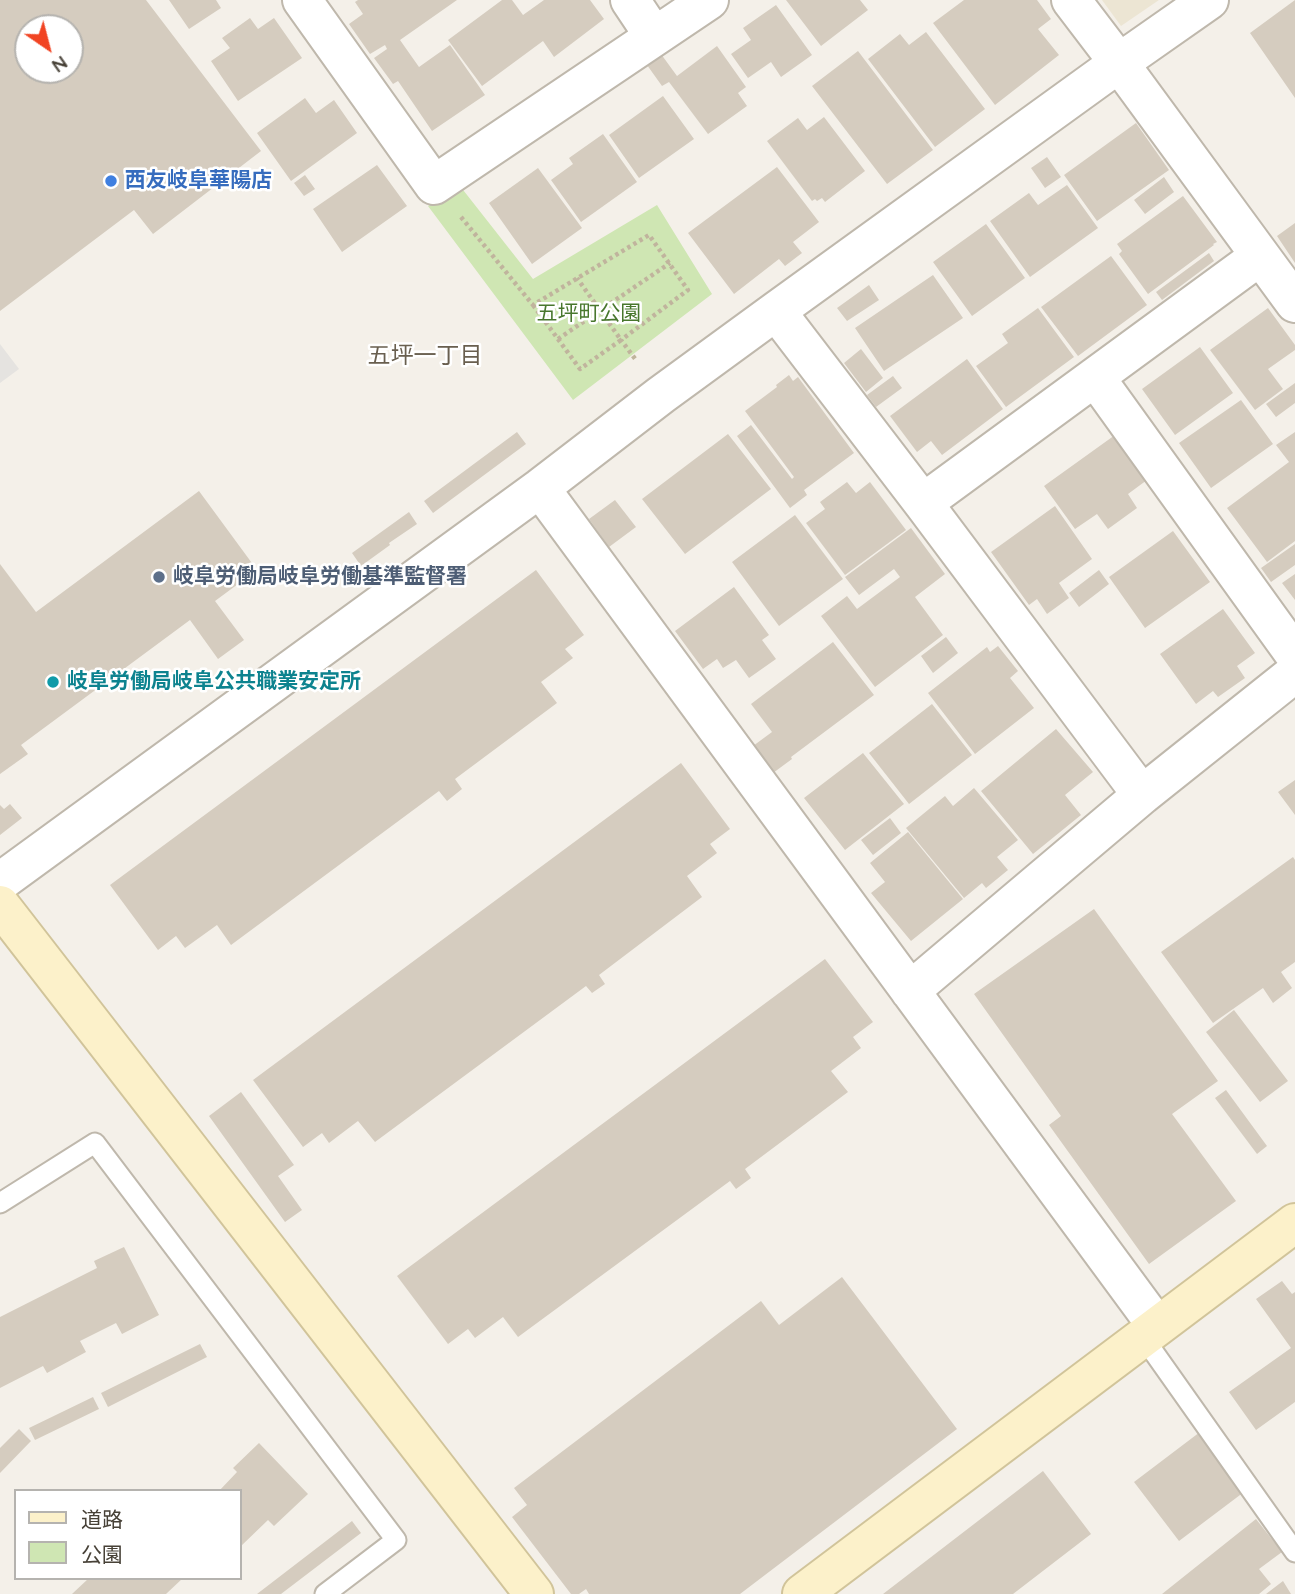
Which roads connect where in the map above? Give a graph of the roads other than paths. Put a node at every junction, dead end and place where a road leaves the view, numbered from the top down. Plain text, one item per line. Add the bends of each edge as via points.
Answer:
1 (302, 0) edge
2 (629, 0) edge
3 (709, 0) edge
4 (1071, 0) edge
5 (1209, 0) edge
6 (654, 36) junction
7 (1119, 62) junction
8 (1260, 256) junction
9 (1295, 303) edge
10 (776, 311) junction
11 (1095, 377) junction
12 (540, 488) junction
13 (923, 503) junction
14 (1295, 655) edge
15 (1295, 673) edge
16 (1142, 795) junction
17 (0, 882) edge
18 (0, 905) edge
19 (910, 990) junction
20 (0, 1202) edge
21 (1295, 1223) edge
22 (1150, 1332) junction
23 (1295, 1552) edge
24 (325, 1594) edge
25 (534, 1594) edge
26 (802, 1594) edge

1 - 6 street via 434,185
2 - 6 street
3 - 6 street
4 - 7 street
5 - 7 street
7 - 8 street
7 - 10 street
8 - 9 street
8 - 11 street
10 - 12 street
10 - 13 street
11 - 13 street
11 - 14 street
12 - 17 street
12 - 19 street
13 - 16 street
15 - 16 street
16 - 19 street
18 - 25 street
19 - 22 street
20 - 24 lane via 95,1143 396,1540
21 - 22 street
22 - 23 lane
22 - 26 street

